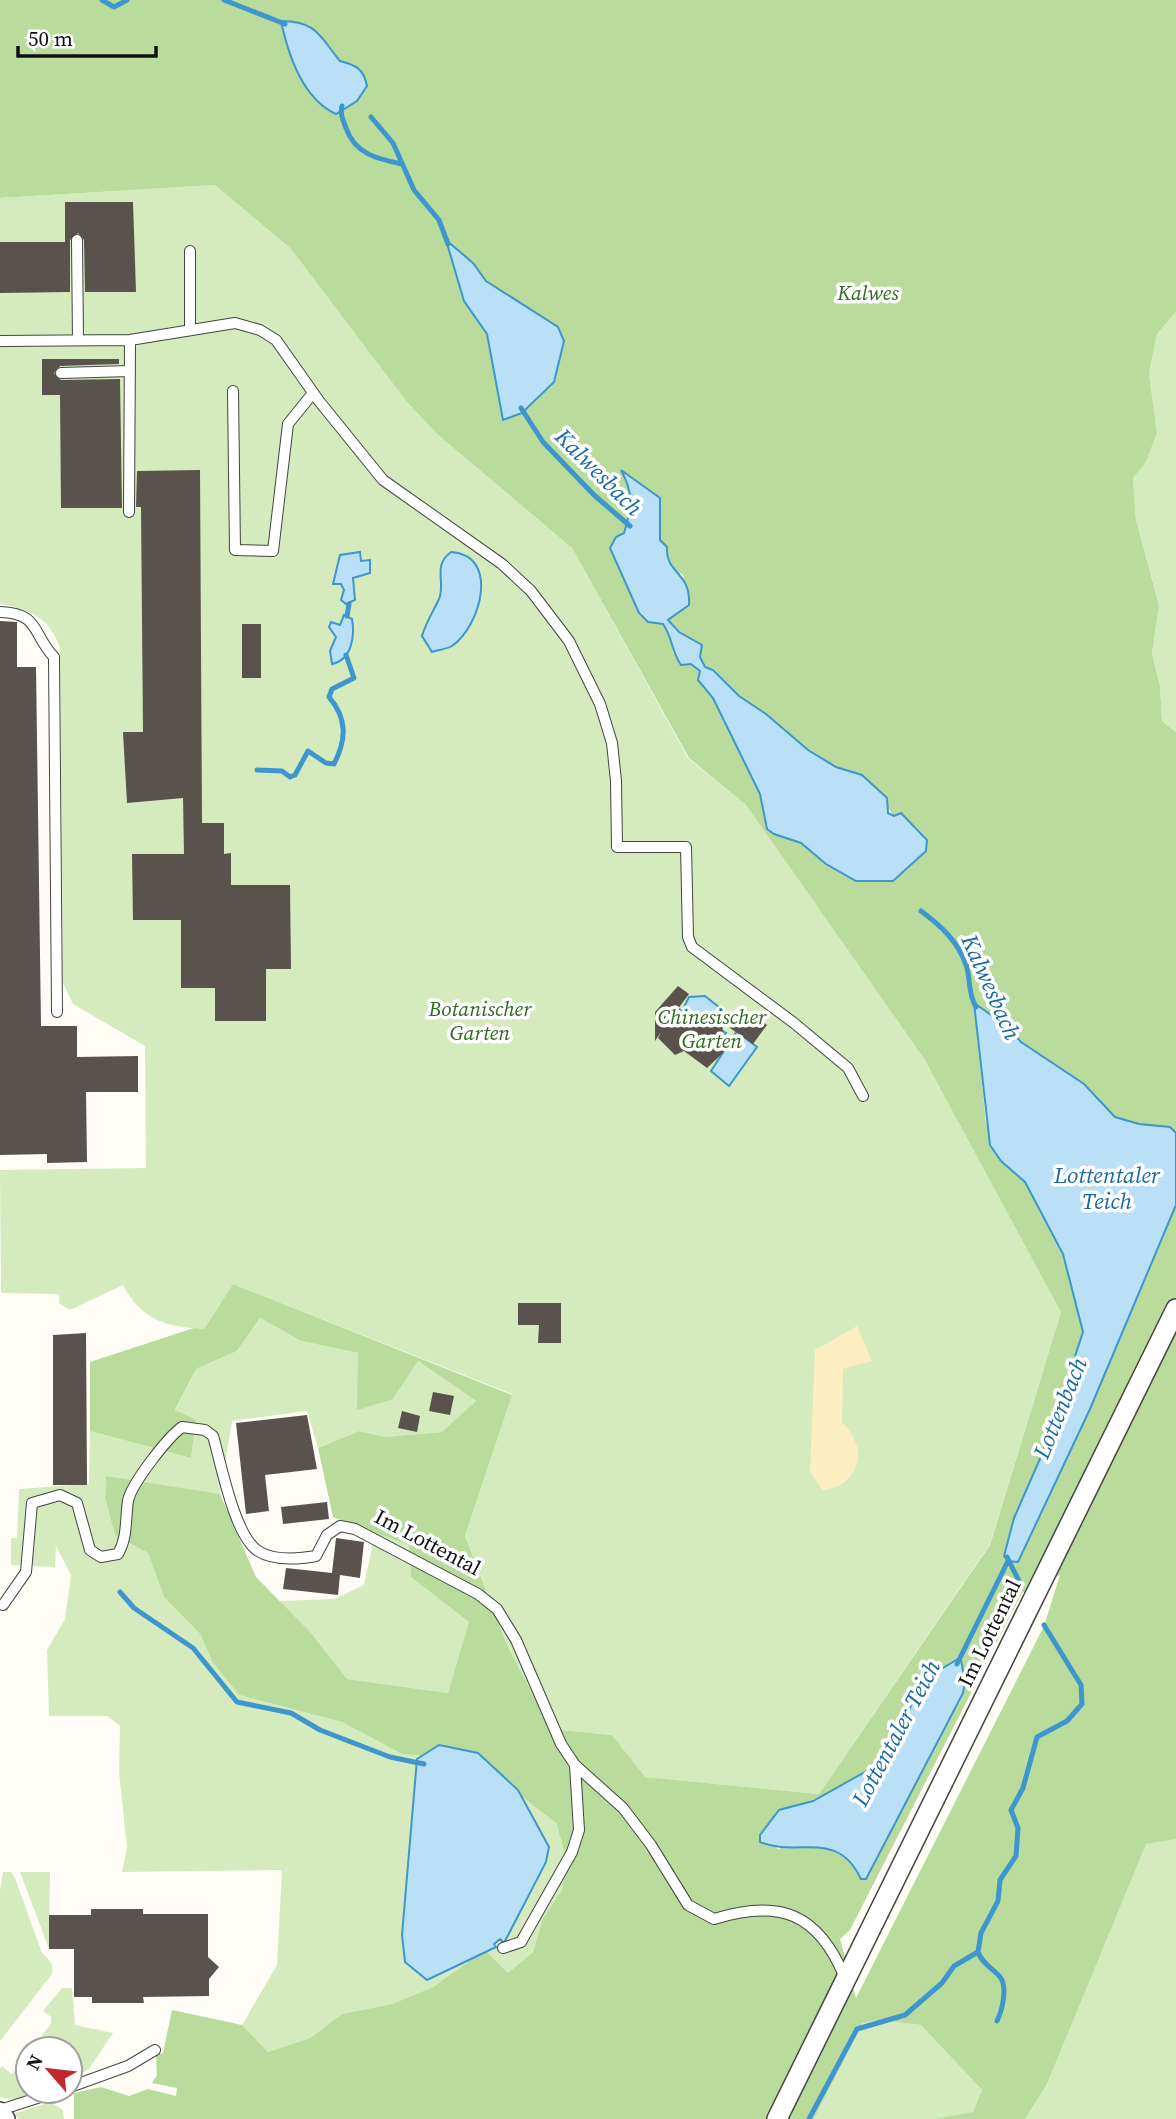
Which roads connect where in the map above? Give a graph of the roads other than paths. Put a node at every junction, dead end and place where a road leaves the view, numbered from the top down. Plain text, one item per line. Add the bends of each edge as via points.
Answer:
1 (77, 240) dead end
2 (190, 251) dead end
3 (190, 328) junction
4 (78, 340) junction
5 (130, 340) junction
6 (0, 341) edge
7 (130, 371) junction
8 (61, 373) dead end
9 (233, 391) dead end
10 (313, 393) junction
11 (129, 512) dead end
12 (0, 612) edge
13 (57, 1012) dead end
14 (863, 1096) dead end
15 (1176, 1309) edge
16 (3, 1605) dead end
17 (575, 1765) junction
18 (503, 1948) dead end
19 (845, 1979) junction
20 (155, 2050) dead end
21 (84, 2082) edge
22 (18, 2105) edge
23 (0, 2111) edge
24 (5, 2119) edge
25 (777, 2119) edge

1 - 4 lane
2 - 3 lane
3 - 5 lane
3 - 10 lane via 234,323 260,330 276,340
4 - 5 lane
4 - 6 lane
5 - 7 lane
7 - 8 lane
7 - 11 lane
9 - 10 lane via 235,550 274,551 288,424
10 - 14 lane via 383,480 502,564 554,621 600,704 612,743 617,847 686,847 692,947 848,1068
12 - 13 lane via 32,621 42,645 54,657
15 - 19 street, Im Lottental
16 - 17 lane, Im Lottental via 26,1572 32,1503 60,1495 77,1503 90,1550 101,1558 118,1554 125,1541 128,1497 166,1438 182,1427 205,1430 213,1436 243,1533 258,1551 296,1559 316,1556 327,1535 340,1526 355,1529 478,1594 497,1609
17 - 18 lane via 579,1830 572,1852 521,1942
17 - 19 lane, Im Lottental via 623,1808 688,1905 714,1919 765,1908 795,1917 834,1950
19 - 25 street, Im Lottental
20 - 21 lane via 128,2066
22 - 23 lane
23 - 24 street

